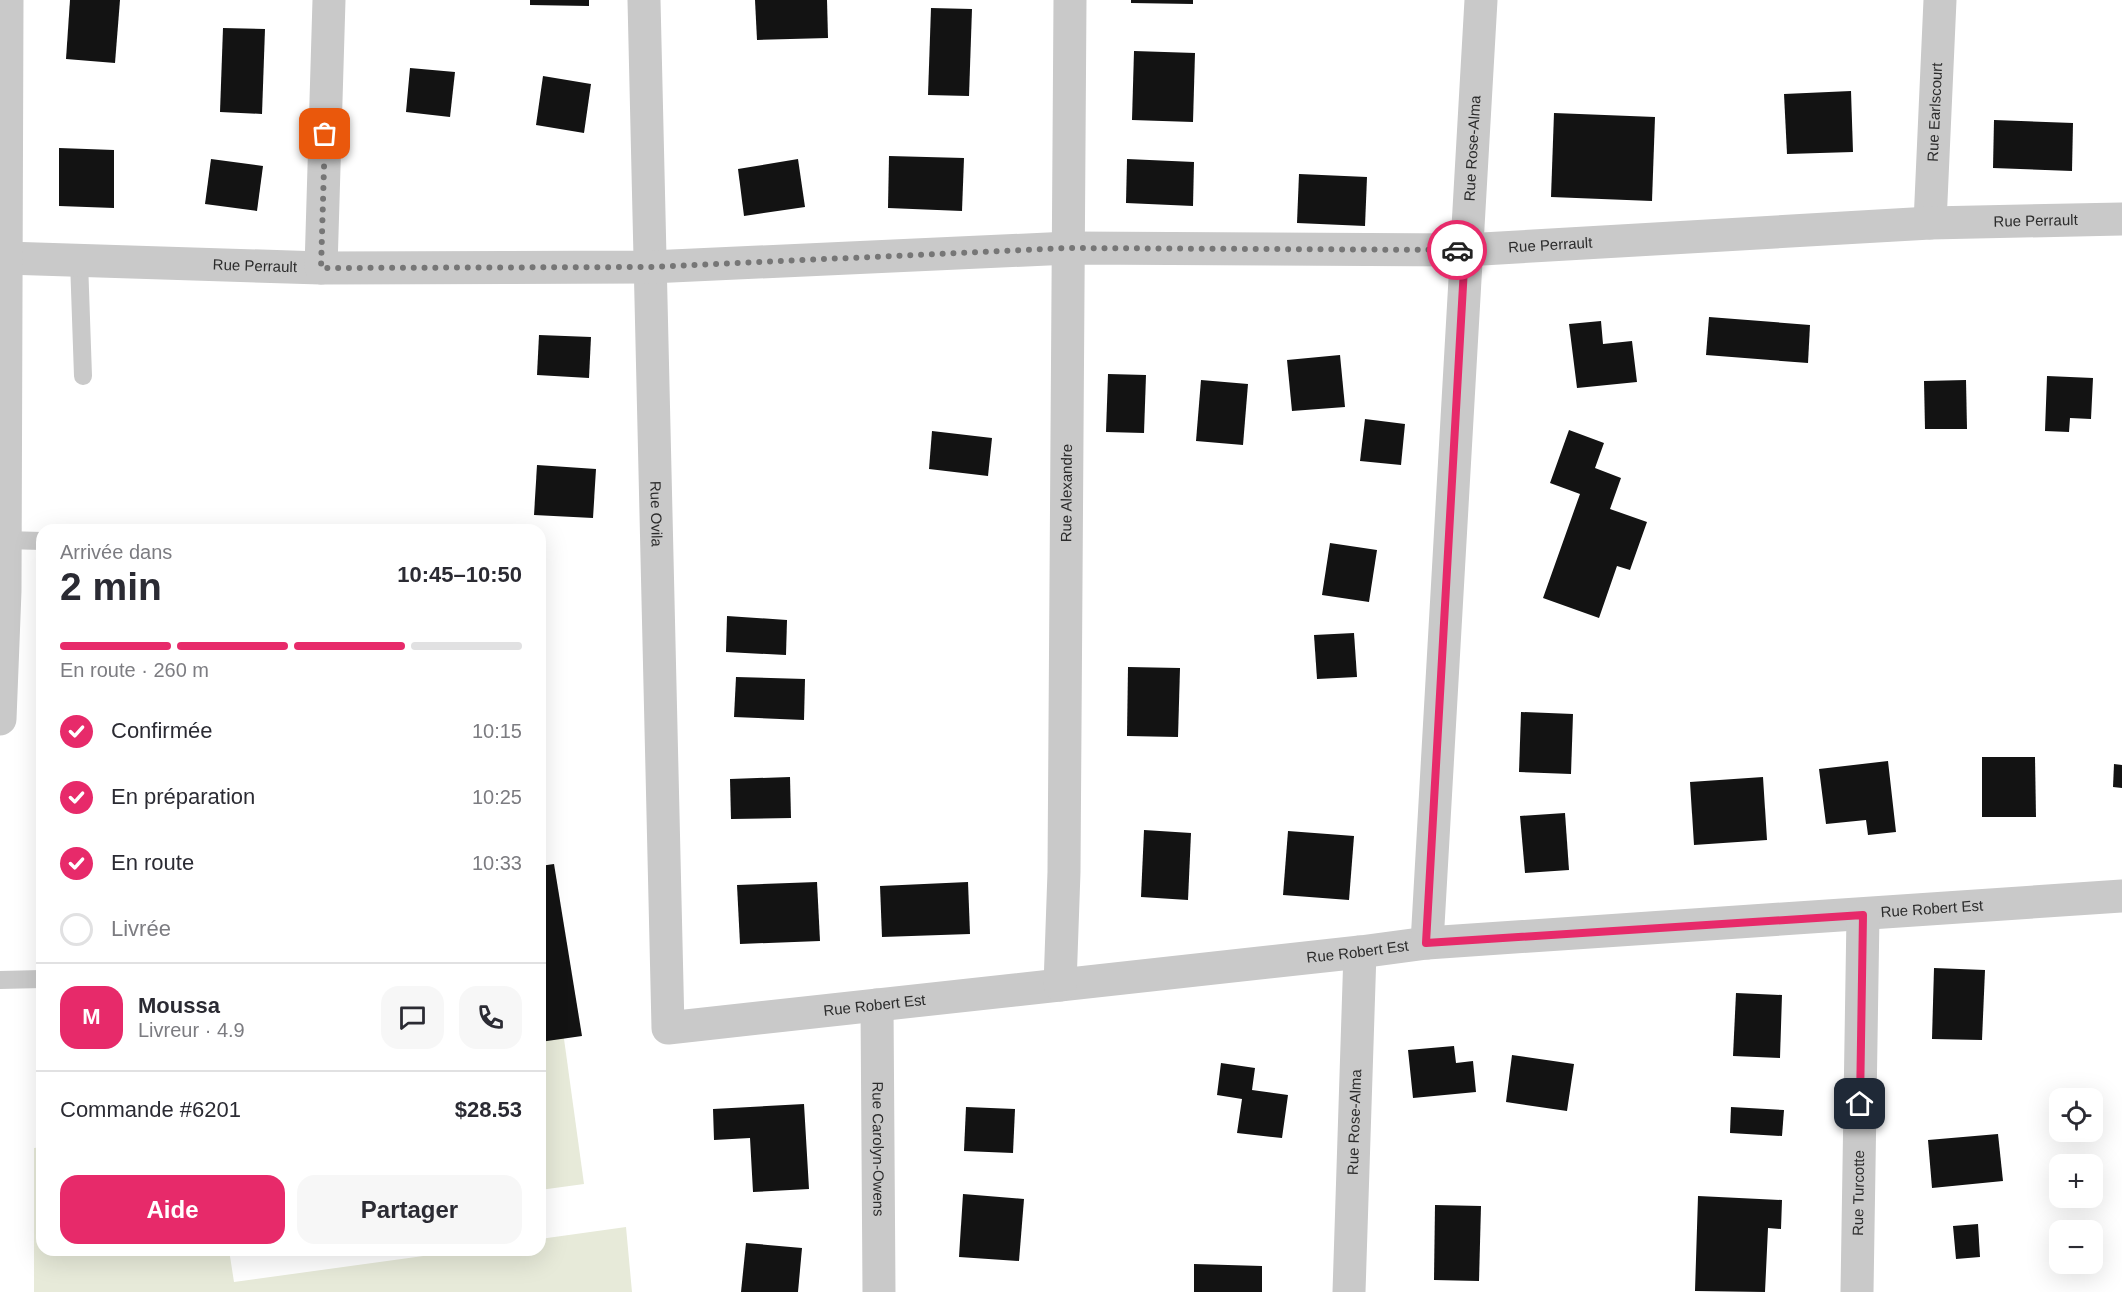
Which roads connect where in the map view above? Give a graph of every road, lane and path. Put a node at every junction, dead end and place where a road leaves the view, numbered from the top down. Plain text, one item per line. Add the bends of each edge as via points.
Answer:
1 (7, 0) edge
2 (329, 0) edge
3 (644, 0) edge
4 (1070, 0) edge
5 (1481, 0) edge
6 (1940, 0) edge
7 (2122, 219) edge
8 (1930, 223) junction
9 (1069, 248) junction
10 (1465, 250) junction
11 (6, 258) junction
12 (79, 261) junction
13 (650, 267) junction
14 (321, 268) junction
15 (83, 376) dead end
16 (5, 540) junction
17 (36, 541) edge
18 (0, 719) edge
19 (2122, 896) edge
20 (1863, 915) junction
21 (1426, 943) junction
22 (1360, 952) junction
23 (36, 979) edge
24 (0, 980) edge
25 (1060, 985) junction
26 (878, 1005) junction
27 (668, 1028) joint
28 (879, 1292) edge
29 (1348, 1292) edge
30 (1857, 1292) edge

1 - 11 street
2 - 14 street
3 - 13 street, Rue Ovila
4 - 9 street, Rue Alexandre
5 - 10 street, Rue Rose-Alma
6 - 8 street, Rue Earlscourt
7 - 8 street, Rue Perrault
8 - 10 street, Rue Perrault
9 - 10 street, Rue Perrault
9 - 13 street, Rue Perrault
9 - 25 street, Rue Alexandre
10 - 21 street, Rue Rose-Alma
11 - 12 street, Rue Perrault
11 - 16 street
12 - 14 street, Rue Perrault
12 - 15 lane
13 - 14 street, Rue Perrault
13 - 27 street, Rue Ovila
16 - 17 lane
16 - 18 street
19 - 20 street, Rue Robert Est
20 - 21 street, Rue Robert Est
20 - 30 street, Rue Turcotte
21 - 22 street, Rue Robert Est
22 - 25 street, Rue Robert Est
22 - 29 street, Rue Rose-Alma
23 - 24 lane
25 - 26 street, Rue Robert Est
26 - 27 street, Rue Robert Est
26 - 28 street, Rue Carolyn-Owens

